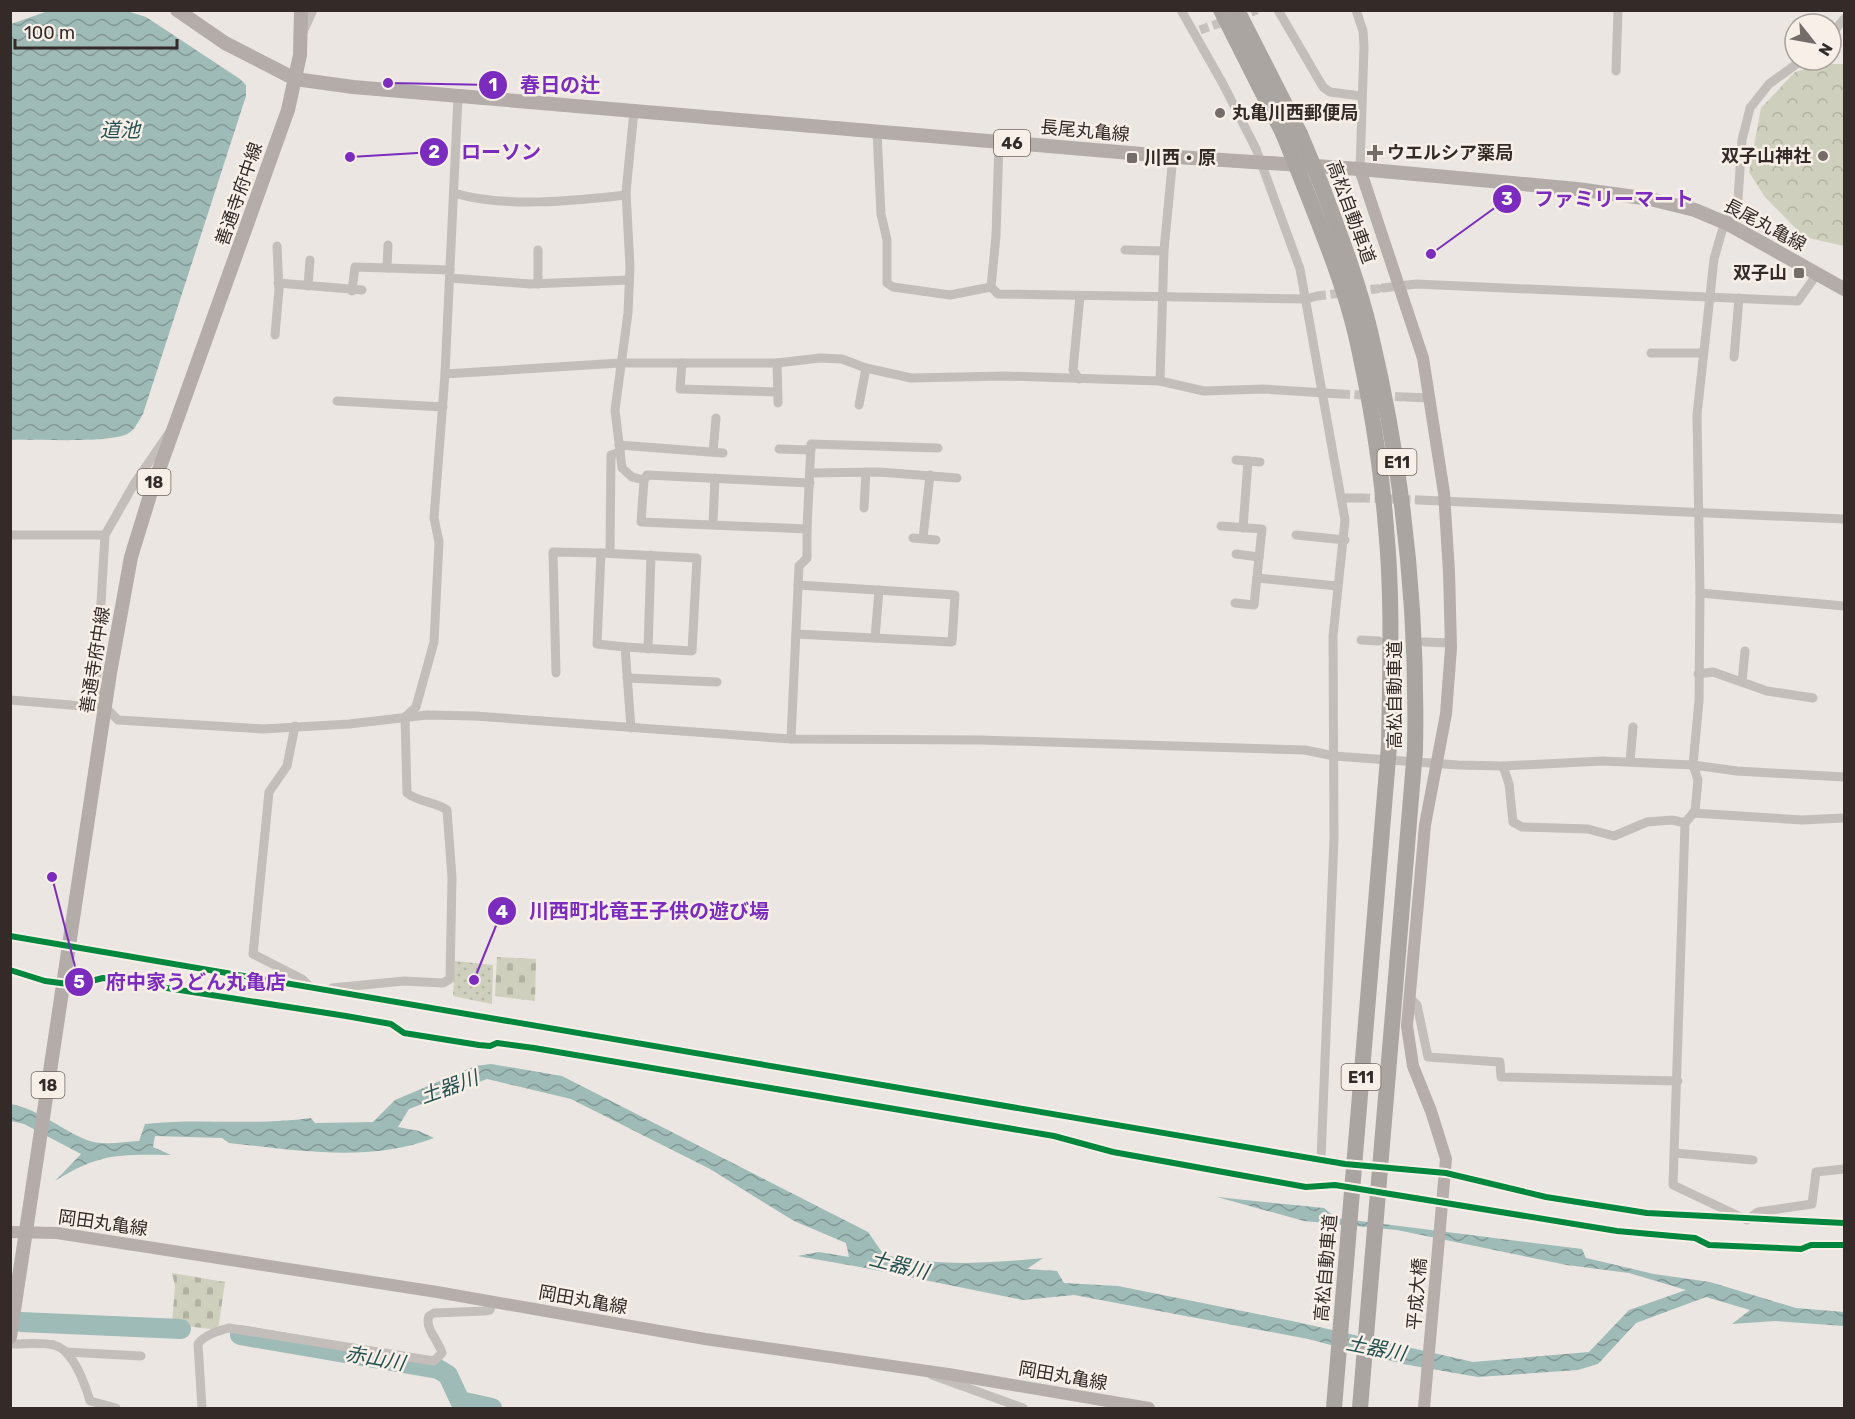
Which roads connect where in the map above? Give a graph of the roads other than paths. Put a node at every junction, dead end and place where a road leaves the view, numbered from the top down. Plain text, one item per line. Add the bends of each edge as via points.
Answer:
1 (177, 10) edge
2 (301, 10) edge
3 (313, 10) edge
4 (1181, 10) edge
5 (1221, 10) edge
6 (1237, 10) edge
7 (1278, 10) edge
8 (1356, 10) edge
9 (1618, 10) edge
10 (301, 37) junction
11 (1616, 71) dead end
12 (1786, 72) edge
13 (295, 79) junction
14 (1361, 96) junction
15 (458, 97) junction
16 (634, 111) junction
17 (877, 132) junction
18 (999, 142) junction
19 (1173, 156) junction
20 (1262, 163) junction
21 (1360, 169) junction
22 (1312, 185) junction
23 (453, 193) junction
24 (626, 195) junction
25 (1728, 224) junction
26 (388, 245) dead end
27 (277, 246) dead end
28 (538, 250) dead end
29 (1125, 250) dead end
30 (1164, 251) junction
31 (310, 260) dead end
32 (387, 268) junction
33 (450, 274) junction
34 (1817, 274) junction
35 (629, 280) junction
36 (278, 283) junction
37 (538, 284) junction
38 (1400, 285) junction
39 (308, 286) junction
40 (991, 287) junction
41 (1383, 288) tunnel mouth
42 (1845, 289) edge
43 (1162, 295) junction
44 (1080, 296) junction
45 (1317, 296) tunnel mouth
46 (1709, 297) junction
47 (1739, 298) junction
48 (1306, 299) junction
49 (274, 335) dead end
50 (1651, 352) dead end
51 (1703, 353) junction
52 (1734, 357) dead end
53 (620, 363) junction
54 (682, 363) junction
55 (777, 363) junction
56 (866, 368) junction
57 (445, 374) junction
58 (1078, 379) junction
59 (1160, 381) junction
60 (777, 392) junction
61 (1323, 394) junction
62 (1341, 394) tunnel mouth
63 (1406, 397) tunnel mouth
64 (1430, 399) junction
65 (337, 401) dead end
66 (778, 403) dead end
67 (859, 405) dead end
68 (443, 407) junction
69 (716, 418) dead end
70 (174, 428) junction
71 (779, 448) dead end
72 (938, 448) dead end
73 (620, 449) junction
74 (811, 450) junction
75 (1236, 460) dead end
76 (1248, 461) junction
77 (1260, 462) dead end
78 (866, 472) junction
79 (930, 476) junction
80 (715, 478) junction
81 (810, 478) junction
82 (957, 478) dead end
83 (644, 480) junction
84 (1341, 498) junction
85 (1361, 498) tunnel mouth
86 (1419, 500) tunnel mouth
87 (1445, 500) junction
88 (864, 508) dead end
89 (1700, 512) junction
90 (1845, 519) edge
91 (713, 524) junction
92 (1221, 526) dead end
93 (1243, 528) junction
94 (807, 529) junction
95 (10, 535) edge
96 (105, 535) junction
97 (1296, 535) dead end
98 (913, 538) dead end
99 (924, 538) junction
100 (936, 540) dead end
101 (1345, 540) junction
102 (606, 553) junction
103 (1236, 554) dead end
104 (651, 555) junction
105 (1259, 557) junction
106 (1257, 578) junction
107 (798, 585) junction
108 (1337, 586) junction
109 (879, 590) junction
110 (1700, 593) junction
111 (1234, 603) dead end
112 (1845, 606) edge
113 (796, 634) junction
114 (875, 638) junction
115 (1361, 640) dead end
116 (1379, 641) dead end
117 (1424, 642) dead end
118 (1451, 643) junction
119 (625, 647) junction
120 (648, 649) junction
121 (1745, 651) dead end
122 (556, 673) dead end
123 (1698, 674) junction
124 (627, 678) junction
125 (1742, 681) junction
126 (717, 682) dead end
127 (1813, 698) dead end
128 (10, 700) edge
129 (106, 707) junction
130 (405, 717) junction
131 (295, 726) junction
132 (1633, 727) dead end
133 (631, 728) junction
134 (791, 739) junction
135 (1334, 756) junction
136 (1436, 761) junction
137 (1630, 762) junction
138 (1693, 765) junction
139 (1503, 766) junction
140 (1845, 777) edge
141 (1693, 813) junction
142 (1845, 818) edge
143 (1685, 823) junction
144 (10, 936) edge
145 (70, 946) junction
146 (316, 989) junction
147 (1409, 997) junction
148 (1678, 1081) junction
149 (1675, 1153) junction
150 (1321, 1159) junction
151 (1754, 1160) dead end
152 (1845, 1169) edge
153 (1446, 1178) junction
154 (1748, 1220) junction
155 (1845, 1223) edge
156 (10, 1232) edge
157 (26, 1232) junction
158 (492, 1302) junction
159 (10, 1337) edge
160 (10, 1344) edge
161 (66, 1352) junction
162 (141, 1356) dead end
163 (919, 1371) junction
164 (116, 1408) edge
165 (202, 1408) edge
166 (1023, 1408) edge
167 (1149, 1408) edge
168 (1334, 1408) edge
169 (1360, 1408) edge
170 (1424, 1408) edge

1 - 13 main road, 長尾丸亀線 / 46 via 225,43
2 - 10 main road, 善通寺府中線 / 18
3 - 10 street
4 - 20 street via 1197,32
5 - 22 highway, 高松自動車道 / E11, bridge
6 - 22 highway, 高松自動車道 / E11, bridge via 1300,134
7 - 14 street via 1323,87 1330,92
8 - 14 street via 1364,47
9 - 11 street
10 - 13 main road, 善通寺府中線 / 18
12 - 25 street via 1769,84 1750,108 1742,140 1738,199
13 - 15 main road, 長尾丸亀線 / 46
13 - 70 main road, 善通寺府中線 / 18 via 271,158
14 - 21 street
15 - 16 main road, 長尾丸亀線 / 46
15 - 23 street
16 - 17 main road, 長尾丸亀線 / 46
16 - 24 street
17 - 18 main road, 長尾丸亀線 / 46
17 - 40 street via 887,283 950,295
18 - 19 main road, 長尾丸亀線 / 46
18 - 40 street
19 - 20 main road, 長尾丸亀線 / 46
19 - 30 street
20 - 21 main road, 長尾丸亀線 / 46
20 - 48 street via 1300,268
21 - 25 main road, 長尾丸亀線 / 46 via 1650,199 1695,210
21 - 38 street, 平成大橋
22 - 168 highway, 高松自動車道 / E11, bridge via 1355,334 1379,461 1389,591 1389,746
22 - 169 highway, 高松自動車道 / E11, bridge via 1346,252 1370,330 1397,459 1417,669 1415,750
23 - 24 street via 487,201 584,200
23 - 33 street
24 - 35 street
25 - 34 main road, 長尾丸亀線 / 46
25 - 46 street via 1714,259
26 - 32 street
27 - 36 street
28 - 37 street
29 - 30 street
30 - 43 street
31 - 39 street
32 - 33 street
32 - 39 street via 355,267 357,290
33 - 37 street
33 - 57 street
34 - 42 main road, 長尾丸亀線 / 46
34 - 47 street via 1798,301
35 - 37 street
35 - 53 street
36 - 39 street
36 - 49 street
38 - 41 street
38 - 46 street
38 - 64 street, 平成大橋
40 - 44 street via 998,294
43 - 44 street
43 - 48 street
43 - 59 street
44 - 58 street via 1073,370
45 - 48 street
46 - 47 street
46 - 51 street
47 - 52 street
48 - 61 street
50 - 51 street
51 - 89 street via 1697,415
53 - 54 street
53 - 57 street
53 - 73 street via 615,410
54 - 55 street
54 - 60 street via 680,389
55 - 56 street via 842,359
55 - 60 street
56 - 58 street via 911,378
56 - 67 street
57 - 68 street
58 - 59 street
59 - 61 street via 1204,391 1264,389
60 - 66 street
61 - 62 street
61 - 84 street
63 - 64 street
64 - 87 street, 平成大橋
65 - 68 street
68 - 130 street via 434,518 439,542 434,642 416,707
69 - 73 street via 718,453 664,443
70 - 96 street via 166,434
70 - 129 main road, 善通寺府中線 / 18 via 131,557
71 - 74 street
72 - 74 street via 811,444
73 - 83 street via 622,468 632,477
73 - 102 street via 611,455
74 - 81 street
75 - 76 street
76 - 77 street
76 - 93 street
78 - 79 street
78 - 81 street
78 - 88 street
79 - 82 street
79 - 99 street
80 - 81 street
80 - 83 street via 647,476
80 - 91 street
81 - 94 street
83 - 91 street via 641,522
84 - 85 street
84 - 101 street
86 - 87 street
87 - 89 street
87 - 118 street, 平成大橋
89 - 90 street
89 - 110 street
91 - 94 street
92 - 93 street
93 - 105 street via 1262,529
94 - 107 street via 807,558 799,566
95 - 96 street
96 - 129 street via 96,688
97 - 101 street
98 - 99 street
99 - 100 street
101 - 108 street
102 - 104 street
102 - 119 street via 597,644
102 - 122 street via 553,552
103 - 105 street
104 - 120 street
104 - 120 street via 698,558 692,651
105 - 106 street
106 - 108 street
106 - 111 street via 1254,605
107 - 109 street
107 - 113 street
108 - 135 street via 1333,636
109 - 114 street
109 - 114 street via 955,595 952,642
110 - 112 street
110 - 123 street
113 - 114 street
113 - 134 street
115 - 116 street
117 - 118 street
118 - 136 street, 平成大橋 via 1446,714
119 - 120 street
119 - 124 street
121 - 125 street
123 - 125 street via 1713,672
123 - 138 street
124 - 126 street
124 - 133 street
125 - 127 street via 1767,691
128 - 129 street
129 - 131 street via 118,720 263,729
129 - 145 main road, 善通寺府中線 / 18
130 - 131 street
130 - 133 street via 475,716
130 - 146 street via 407,793 447,810 452,878 450,980
131 - 146 street via 287,766 269,792 253,954
132 - 137 street
133 - 134 street
134 - 135 street via 1270,748
135 - 136 street
135 - 150 street
136 - 139 street
136 - 147 street, 平成大橋 via 1423,847
137 - 138 street
137 - 139 street
138 - 140 street
138 - 141 street via 1698,780
139 - 143 street via 1513,822 1522,827 1588,829 1614,836 1647,822
141 - 142 street via 1802,820
141 - 143 street
143 - 148 street
144 - 145 street
145 - 146 street
145 - 157 main road, 善通寺府中線 / 18
146 - 150 street
147 - 148 street via 1418,1005 1428,1057 1500,1062 1501,1077
147 - 153 street, 平成大橋 via 1407,1026 1413,1066 1441,1139
148 - 149 street
149 - 151 street
149 - 154 street via 1673,1185
150 - 153 street
152 - 154 street via 1816,1172 1812,1204 1758,1212
153 - 154 street via 1647,1213
153 - 170 street, 平成大橋
154 - 155 street
156 - 157 street, 岡田丸亀線
157 - 158 street, 岡田丸亀線 via 57,1233
157 - 159 main road, 善通寺府中線 / 18
158 - 163 street, 岡田丸亀線
158 - 165 street via 490,1310 429,1316 428,1327 442,1353 434,1361 223,1329 202,1338 198,1344
160 - 161 street via 53,1345
161 - 162 street
161 - 164 street via 86,1386 90,1401
163 - 166 street
163 - 167 street, 岡田丸亀線

